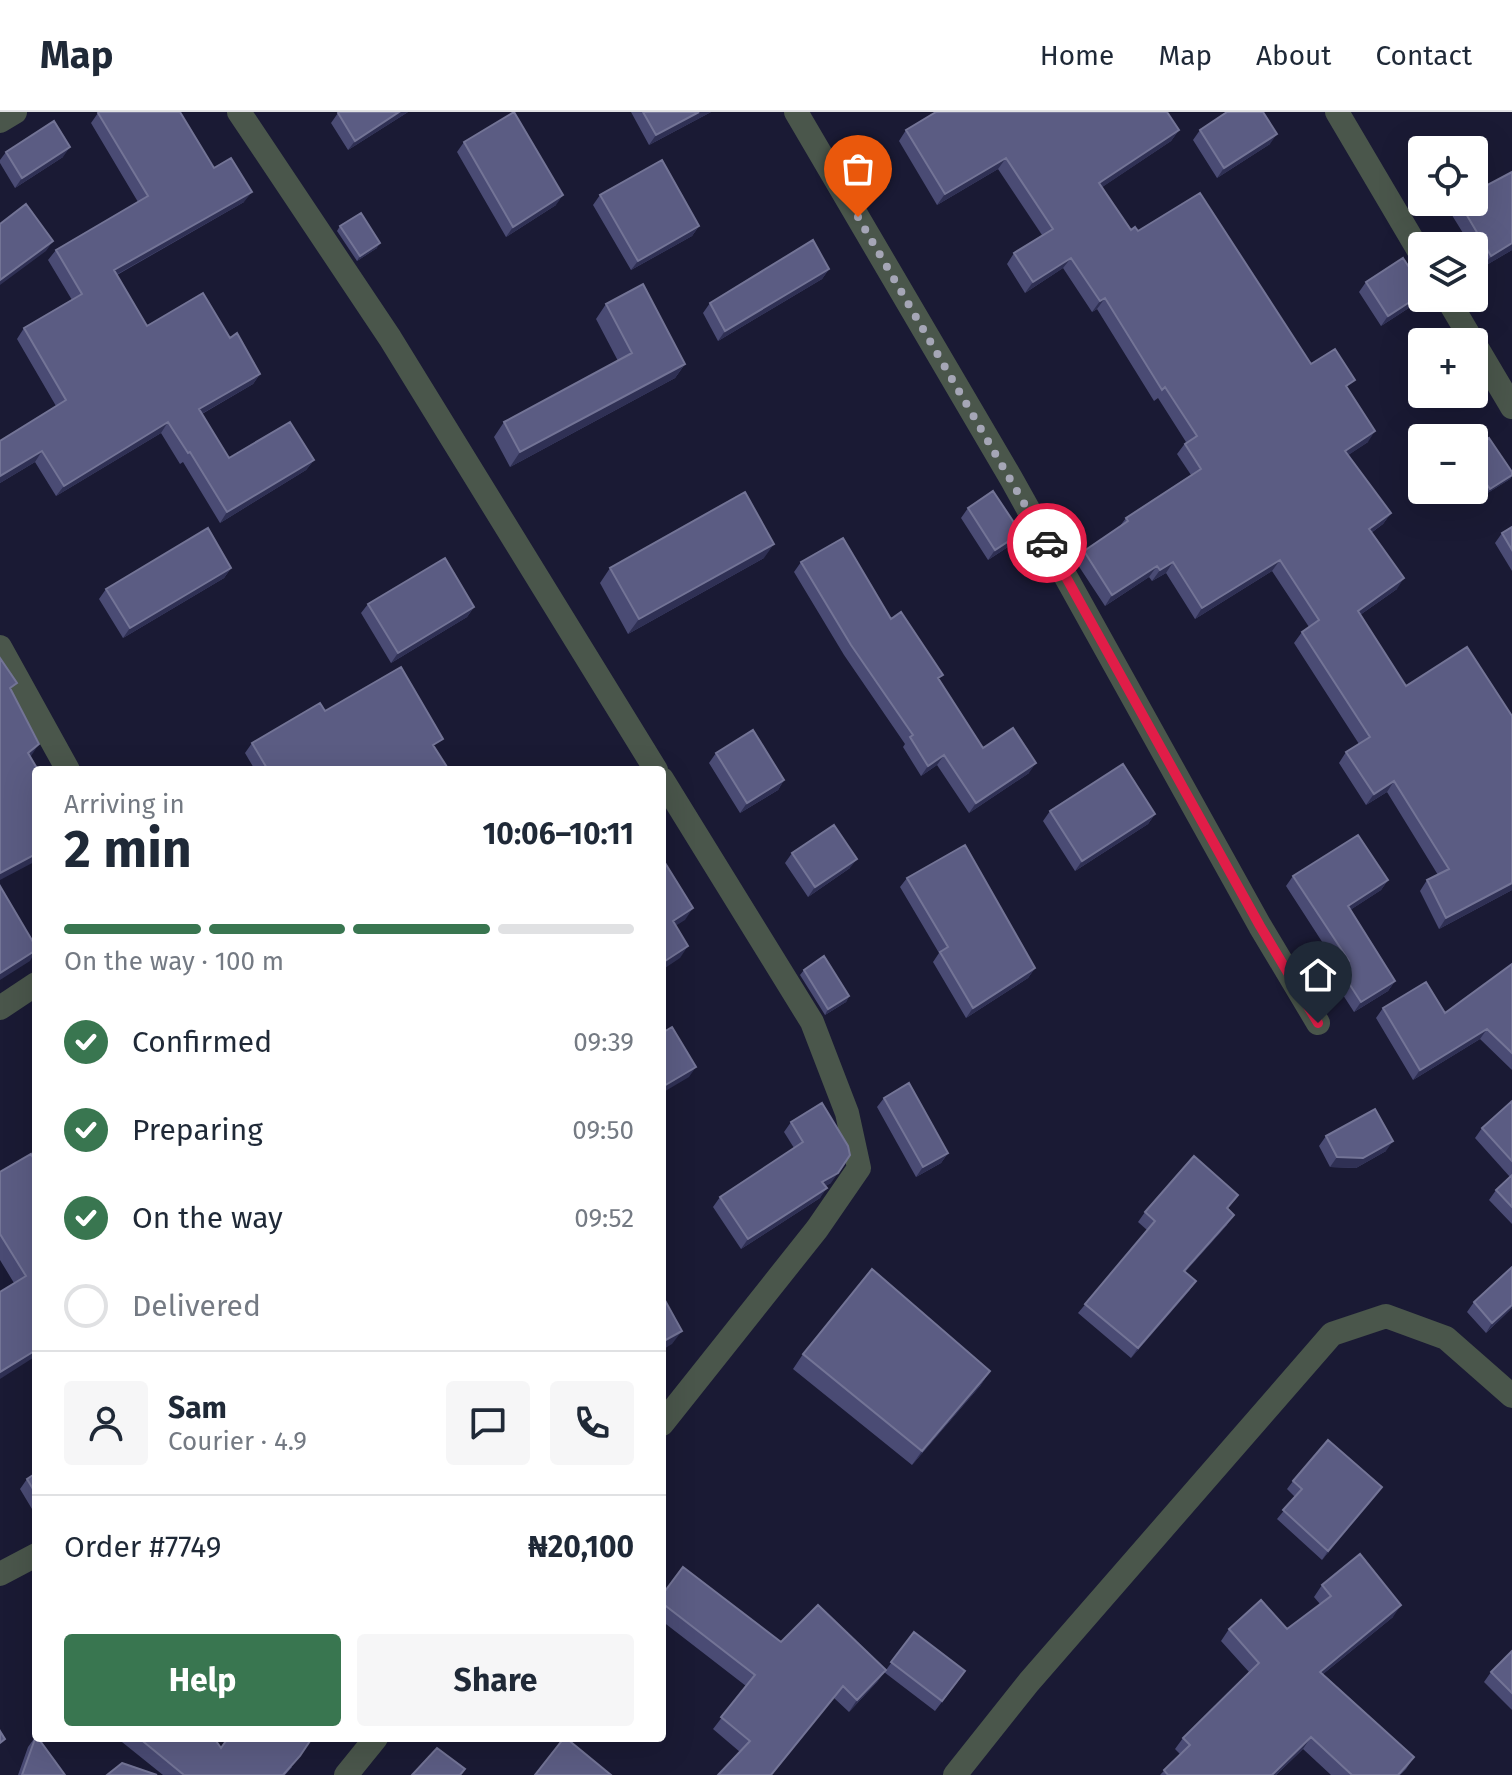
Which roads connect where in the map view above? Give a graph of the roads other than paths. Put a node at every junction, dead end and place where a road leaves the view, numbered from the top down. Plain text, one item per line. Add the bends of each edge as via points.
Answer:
1 (15, 112) edge
2 (239, 112) edge
3 (796, 112) edge
4 (1337, 112) edge
5 (0, 121) edge
6 (1408, 232) edge
7 (1488, 367) edge
8 (1512, 407) edge
9 (0, 647) edge
10 (66, 766) edge
11 (654, 766) edge
12 (666, 785) edge
13 (32, 987) edge
14 (0, 1008) edge
15 (1318, 1023) dead end
16 (1512, 1396) edge
17 (666, 1420) edge
18 (32, 1557) edge
19 (0, 1574) edge
20 (373, 1742) edge
21 (346, 1775) edge
22 (955, 1775) edge

1 - 5 street
2 - 11 street via 390,338
3 - 15 street via 1012,480
4 - 6 street
7 - 8 street
9 - 10 street
12 - 17 street via 812,1022 847,1113 859,1168
13 - 14 street
16 - 22 street via 1446,1338 1386,1316 1332,1334 1029,1682
18 - 19 street
20 - 21 street

